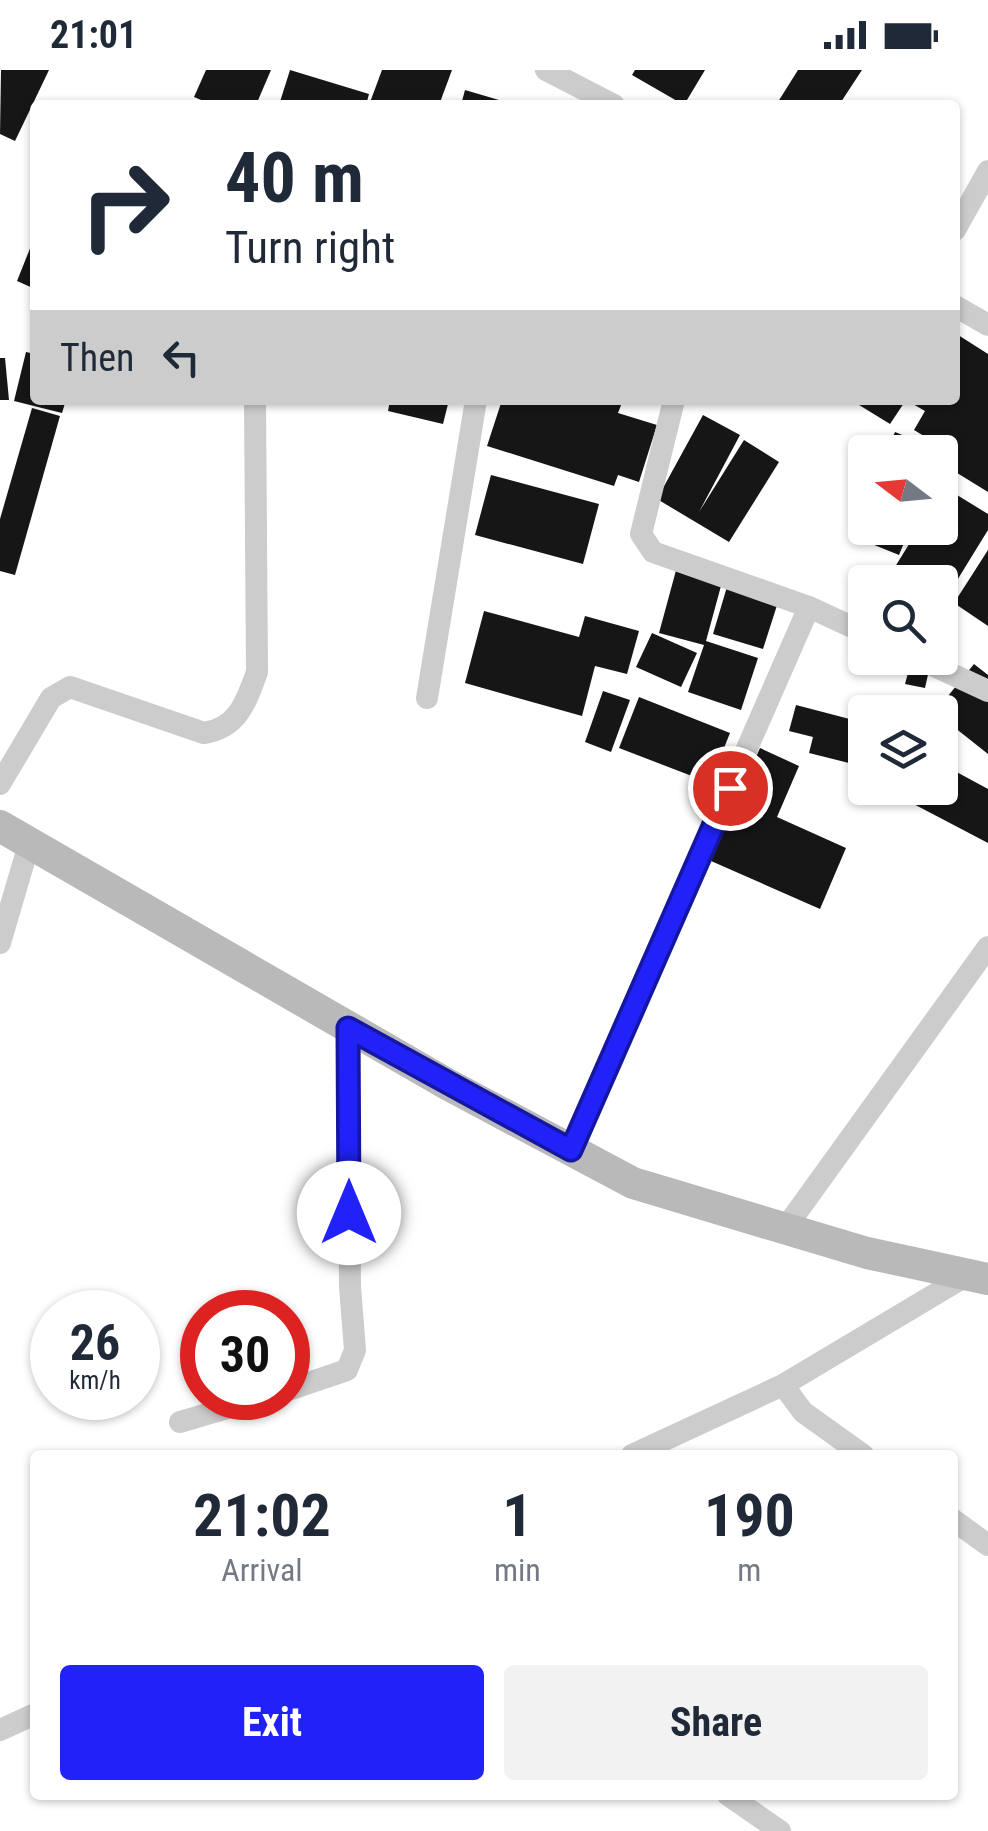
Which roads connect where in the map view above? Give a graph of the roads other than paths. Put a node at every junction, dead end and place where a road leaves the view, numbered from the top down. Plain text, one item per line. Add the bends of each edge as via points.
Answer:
1 (546, 70) edge
2 (570, 95) edge
3 (988, 171) edge
4 (960, 221) edge
5 (960, 309) edge
6 (988, 325) edge
7 (256, 405) edge
8 (475, 405) edge
9 (673, 405) edge
10 (809, 607) junction
11 (848, 625) edge
12 (954, 675) edge
13 (988, 691) edge
14 (427, 698) dead end
15 (0, 784) edge
16 (0, 826) edge
17 (29, 844) junction
18 (0, 943) edge
19 (988, 947) edge
20 (348, 1028) junction
21 (571, 1150) junction
22 (784, 1230) junction
23 (976, 1278) edge
24 (310, 1382) edge
25 (783, 1386) junction
26 (187, 1420) edge
27 (180, 1422) dead end
28 (643, 1450) edge
29 (856, 1450) edge
30 (958, 1524) edge
31 (988, 1545) edge
32 (30, 1715) edge
33 (1, 1724) edge
34 (735, 1800) edge
35 (776, 1830) edge

1 - 2 street
3 - 4 street
5 - 6 street
7 - 15 street via 257,672 244,708 223,730 204,732 70,688 51,698
8 - 14 street
9 - 10 street via 641,534 646,544
10 - 11 street
10 - 21 street
12 - 13 street
16 - 17 main road
17 - 18 street
17 - 20 main road
19 - 22 street
20 - 21 main road
20 - 24 street via 355,1350 346,1370
21 - 22 main road via 633,1183
22 - 23 main road
23 - 25 street
25 - 28 street
25 - 29 street via 803,1412
26 - 27 street
30 - 31 street
32 - 33 street
34 - 35 street

